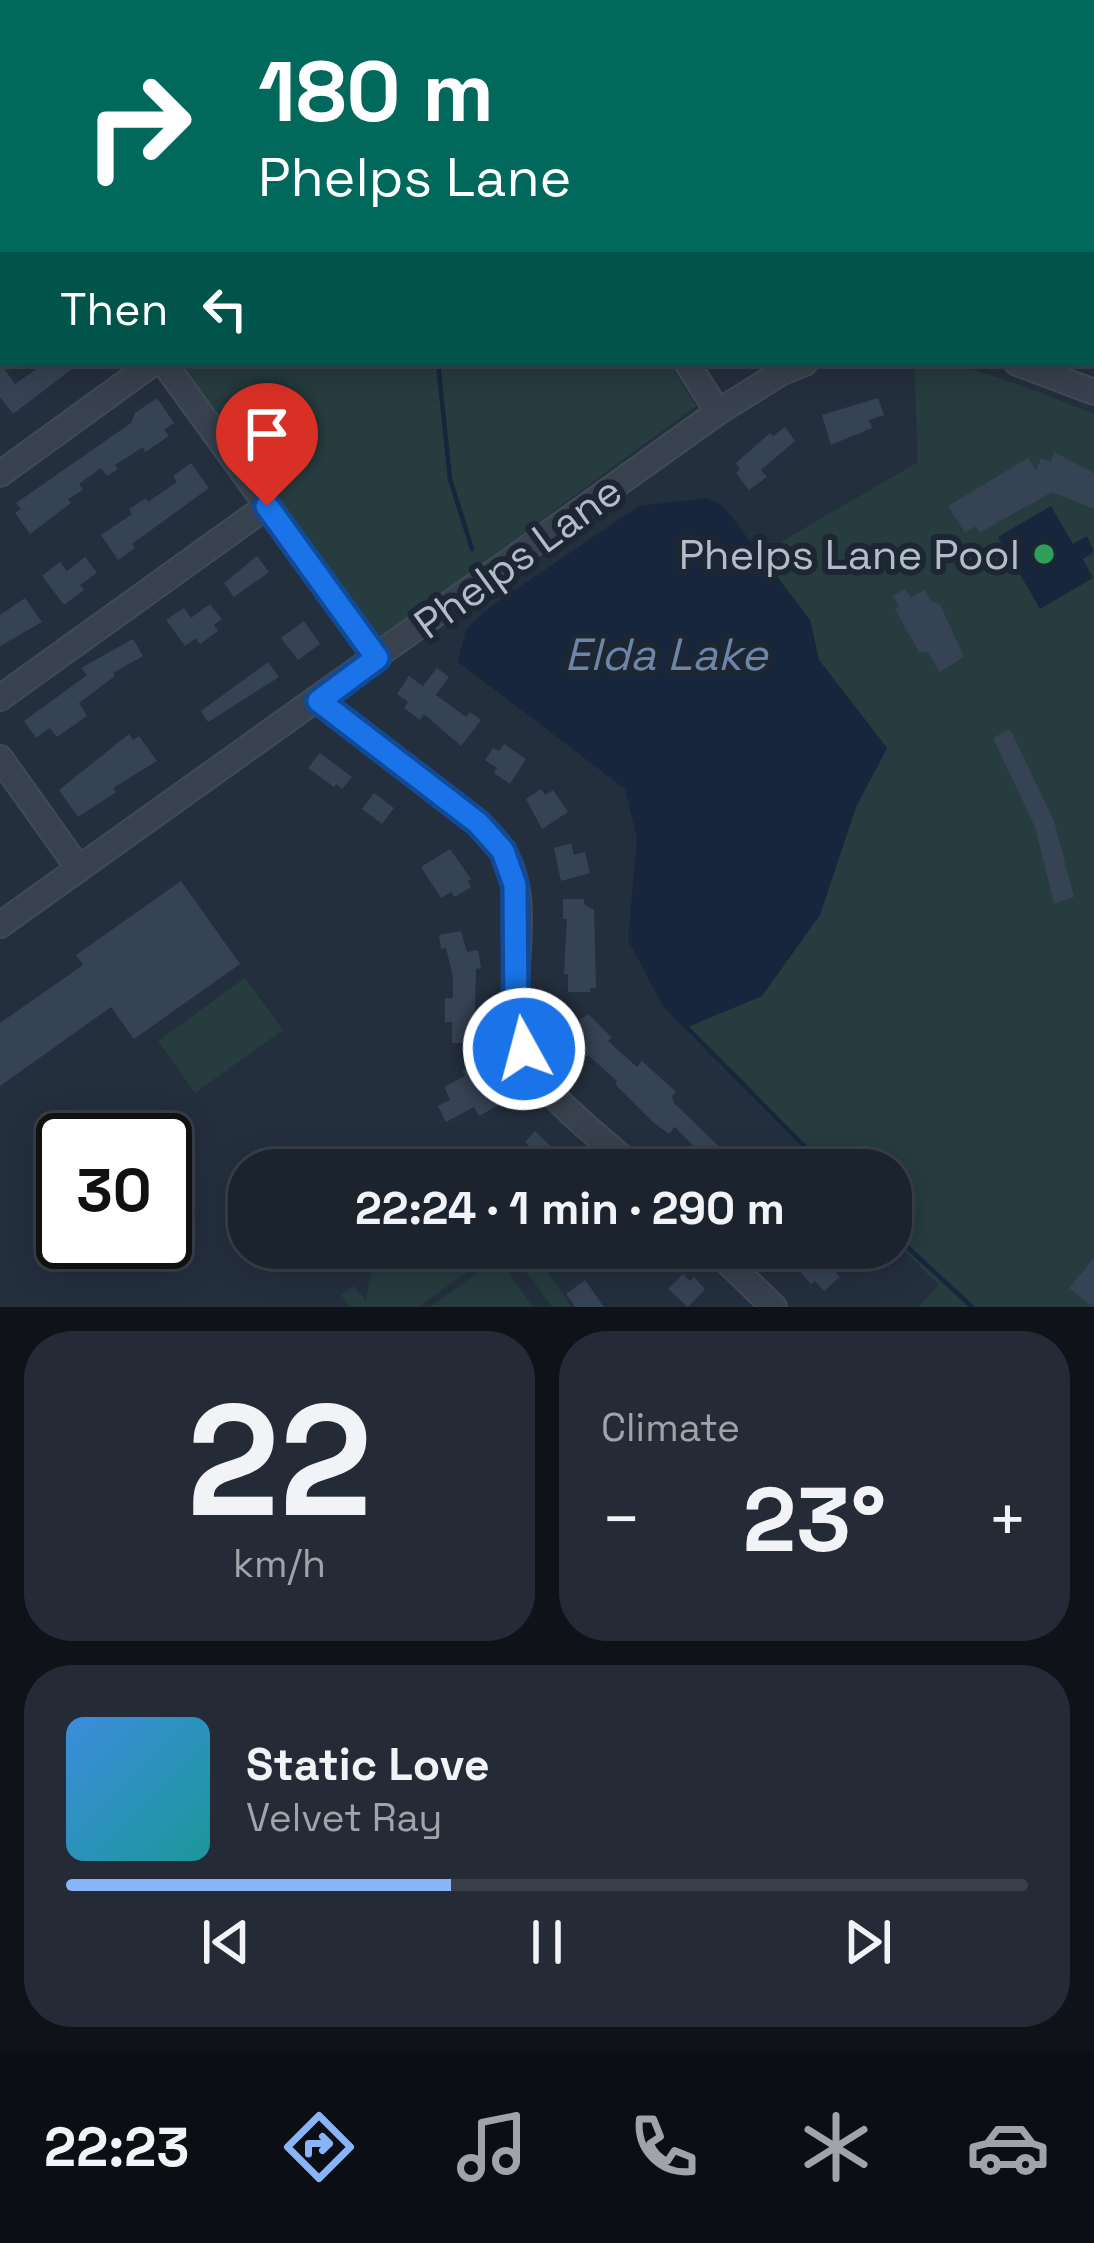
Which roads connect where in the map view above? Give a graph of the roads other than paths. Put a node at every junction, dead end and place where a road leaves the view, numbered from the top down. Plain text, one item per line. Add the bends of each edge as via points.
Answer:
1 (148, 366) edge
2 (166, 366) edge
3 (690, 366) edge
4 (797, 366) edge
5 (1025, 366) edge
6 (1094, 392) edge
7 (718, 412) junction
8 (4, 461) edge
9 (267, 506) junction
10 (377, 658) junction
11 (0, 698) edge
12 (319, 701) junction
13 (0, 758) edge
14 (80, 869) junction
15 (0, 925) edge
16 (612, 1149) edge
17 (735, 1269) edge
18 (774, 1307) edge

1 - 8 street
2 - 9 street
3 - 7 street
4 - 7 street, Phelps Lane
5 - 6 street
7 - 10 street, Phelps Lane
9 - 10 street
9 - 11 street
10 - 12 street, Phelps Lane
12 - 14 street, Phelps Lane
12 - 16 street via 503,851 515,885 516,1017 524,1049 560,1102
13 - 14 street
14 - 15 street, Phelps Lane
17 - 18 street

